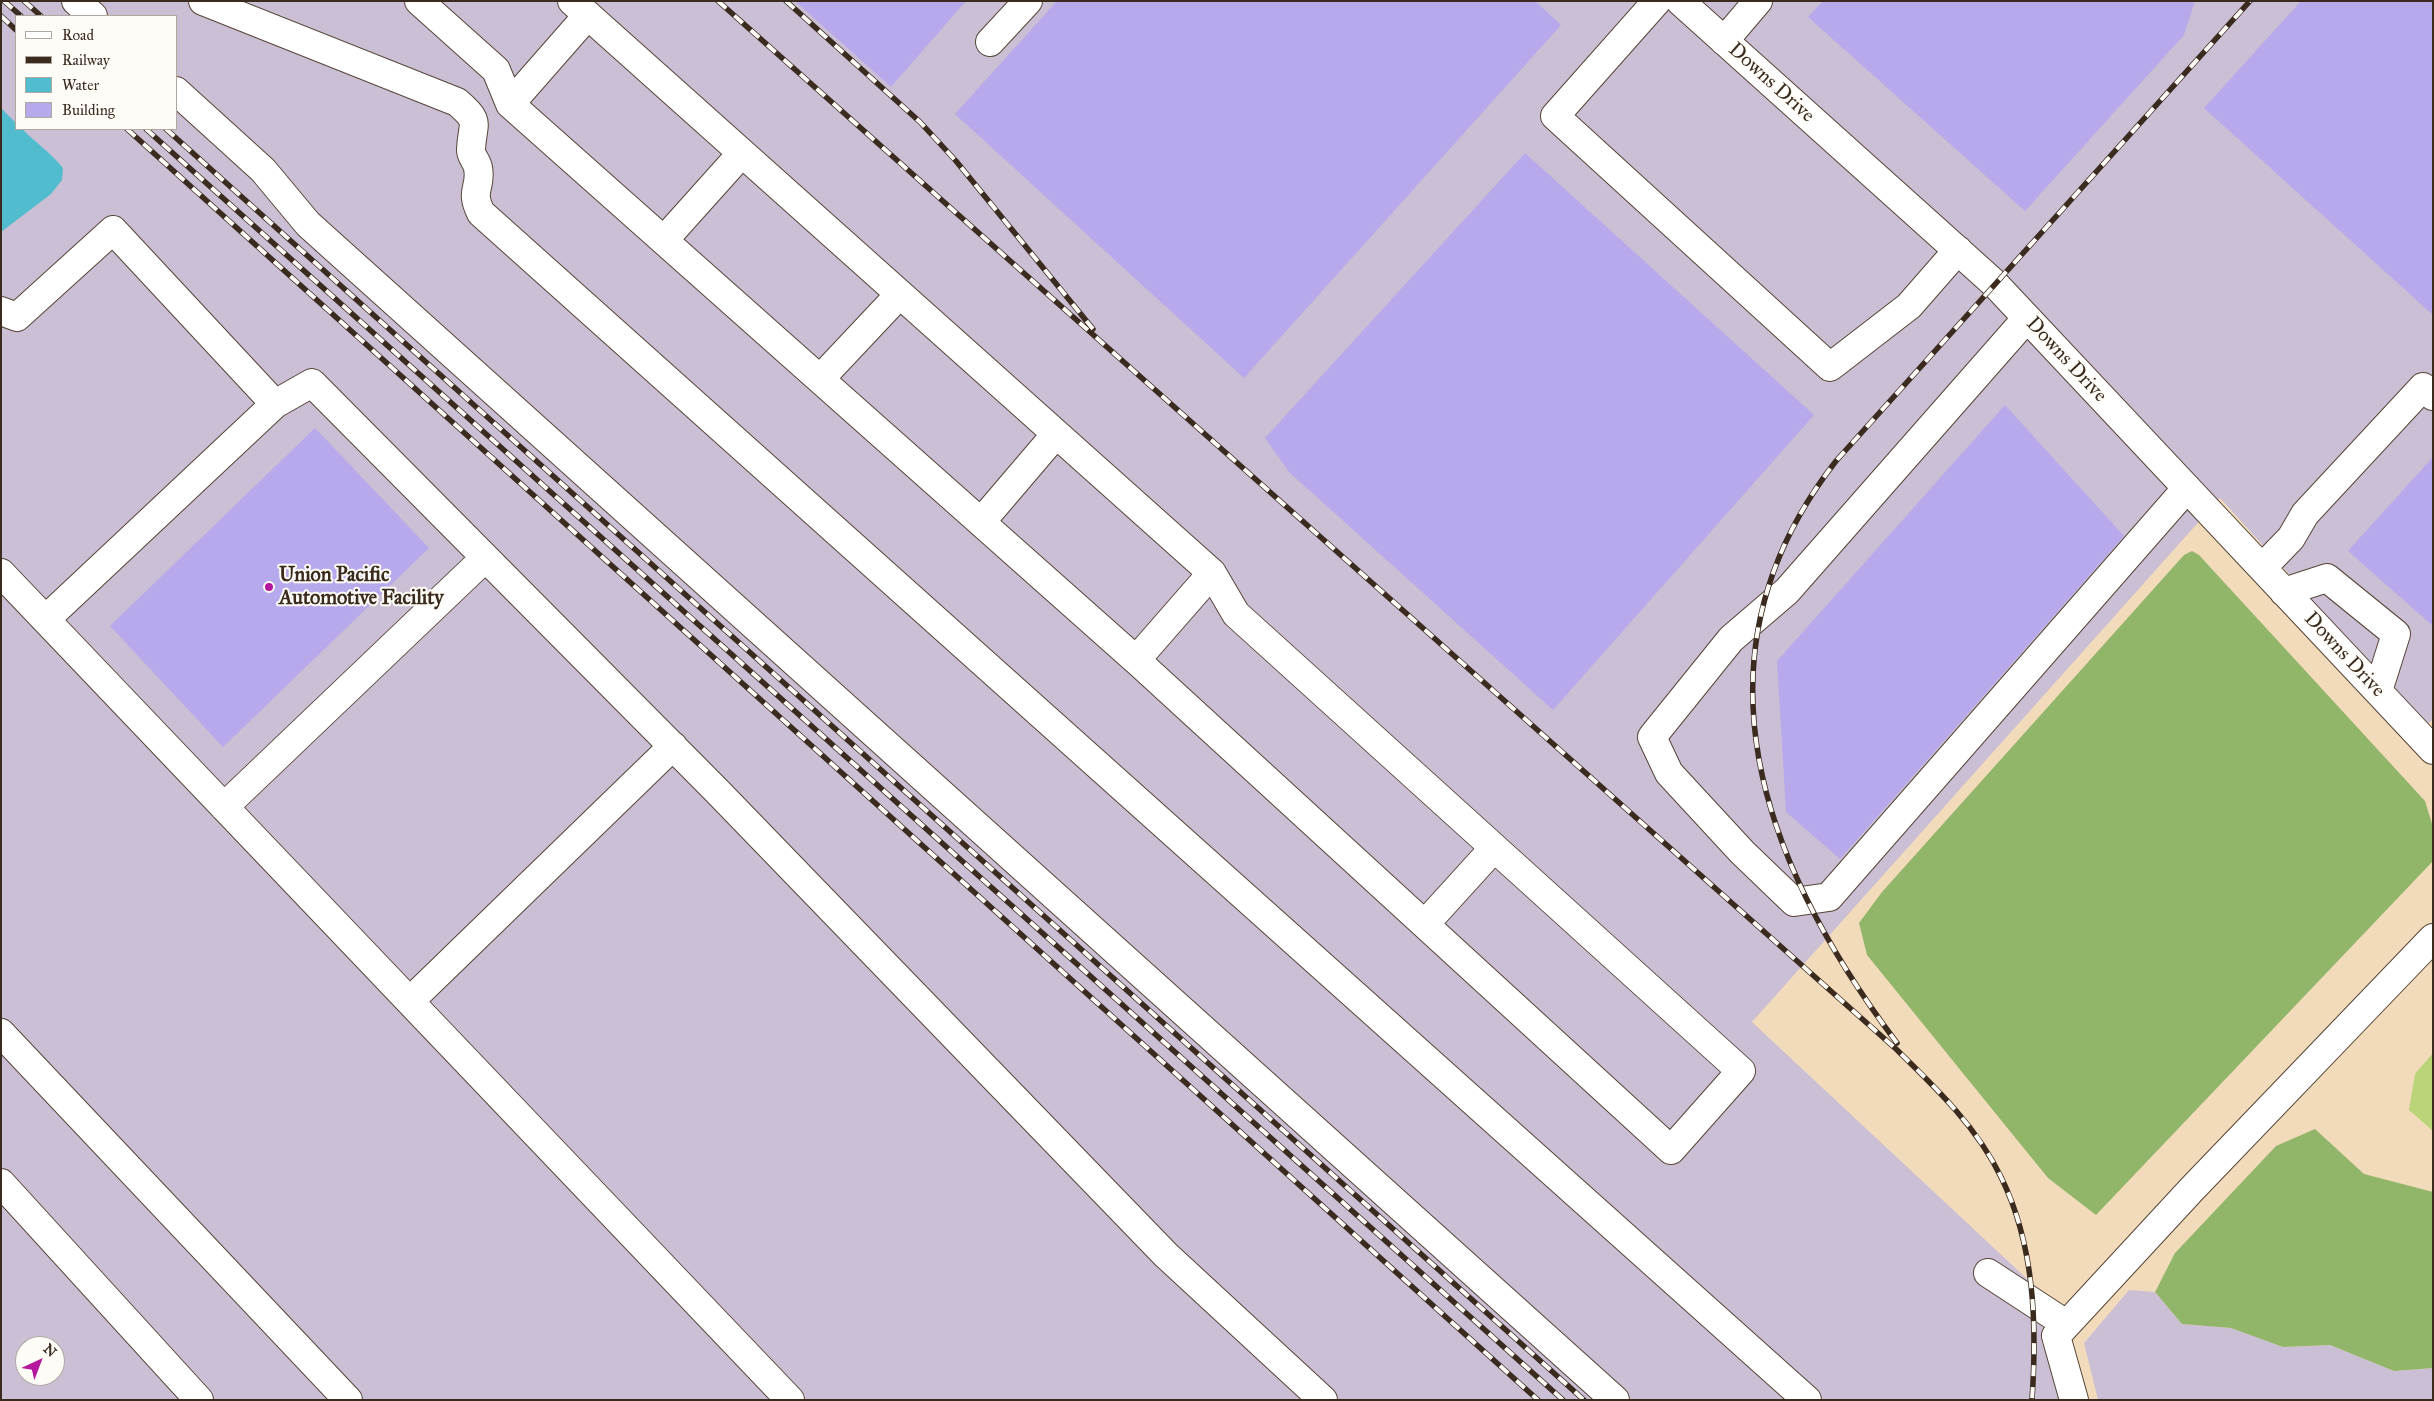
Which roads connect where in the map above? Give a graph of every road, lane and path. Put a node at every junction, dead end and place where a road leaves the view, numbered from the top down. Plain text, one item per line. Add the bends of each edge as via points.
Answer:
1 (76, 1) edge
2 (203, 1) edge
3 (419, 1) edge
4 (1028, 1) edge
5 (1657, 1) edge
6 (1680, 1) edge
7 (1758, 1) edge
8 (580, 8) edge
9 (92, 15) edge
10 (1724, 41) junction
11 (990, 42) dead end
12 (178, 93) edge
13 (510, 104) junction
14 (742, 153) junction
15 (664, 240) junction
16 (1958, 250) junction
17 (900, 294) junction
18 (1, 311) edge
19 (2027, 318) junction
20 (820, 379) junction
21 (2433, 396) edge
22 (275, 404) junction
23 (1056, 434) junction
24 (2187, 488) junction
25 (981, 522) junction
26 (486, 558) junction
27 (2262, 568) junction
28 (1, 573) edge
29 (1212, 573) junction
30 (2284, 592) junction
31 (46, 619) junction
32 (1136, 660) junction
33 (2378, 691) junction
34 (2431, 745) edge
35 (672, 746) junction
36 (224, 807) junction
37 (1494, 848) junction
38 (1425, 924) junction
39 (2433, 938) edge
40 (410, 1001) junction
41 (1, 1033) edge
42 (1, 1182) edge
43 (1988, 1273) dead end
44 (2066, 1324) junction
45 (199, 1400) edge
46 (348, 1400) edge
47 (790, 1400) edge
48 (1323, 1400) edge
49 (1615, 1400) edge
50 (1807, 1400) edge
51 (2074, 1400) edge

1 - 9 street
2 - 50 street via 457,102 472,114 475,126 472,154 479,175 474,200 480,213
3 - 13 street via 496,70
4 - 11 street
5 - 16 street via 1555,116 1830,368 1909,306
6 - 10 street, Downs Drive
7 - 10 street
8 - 13 street
8 - 14 street
10 - 16 street, Downs Drive
12 - 49 street via 263,170 308,224
13 - 15 street
14 - 15 street
14 - 17 street
15 - 20 street
16 - 19 street, Downs Drive
17 - 20 street
17 - 23 street
18 - 22 street via 17,317 112,230
19 - 24 street, Downs Drive
19 - 24 street via 1787,591 1731,639 1652,737 1669,773 1742,852 1794,902 1829,896
20 - 25 street
21 - 27 street via 2423,387 2305,514 2291,538
22 - 26 street via 312,383
22 - 31 street
23 - 25 street
23 - 29 street
24 - 27 street, Downs Drive
25 - 32 street
26 - 35 street
26 - 36 street
27 - 30 street, Downs Drive
28 - 31 street
29 - 32 street
29 - 37 street via 1236,614
30 - 33 street, Downs Drive
30 - 33 street via 2327,578 2396,634
31 - 36 street
32 - 38 street
33 - 34 street, Downs Drive
35 - 40 street
35 - 48 street via 1166,1255
36 - 40 street
37 - 38 street
37 - 38 street via 1741,1071 1671,1150
39 - 44 street
40 - 47 street
41 - 46 street
42 - 45 street
43 - 44 street
44 - 51 street via 2056,1336

